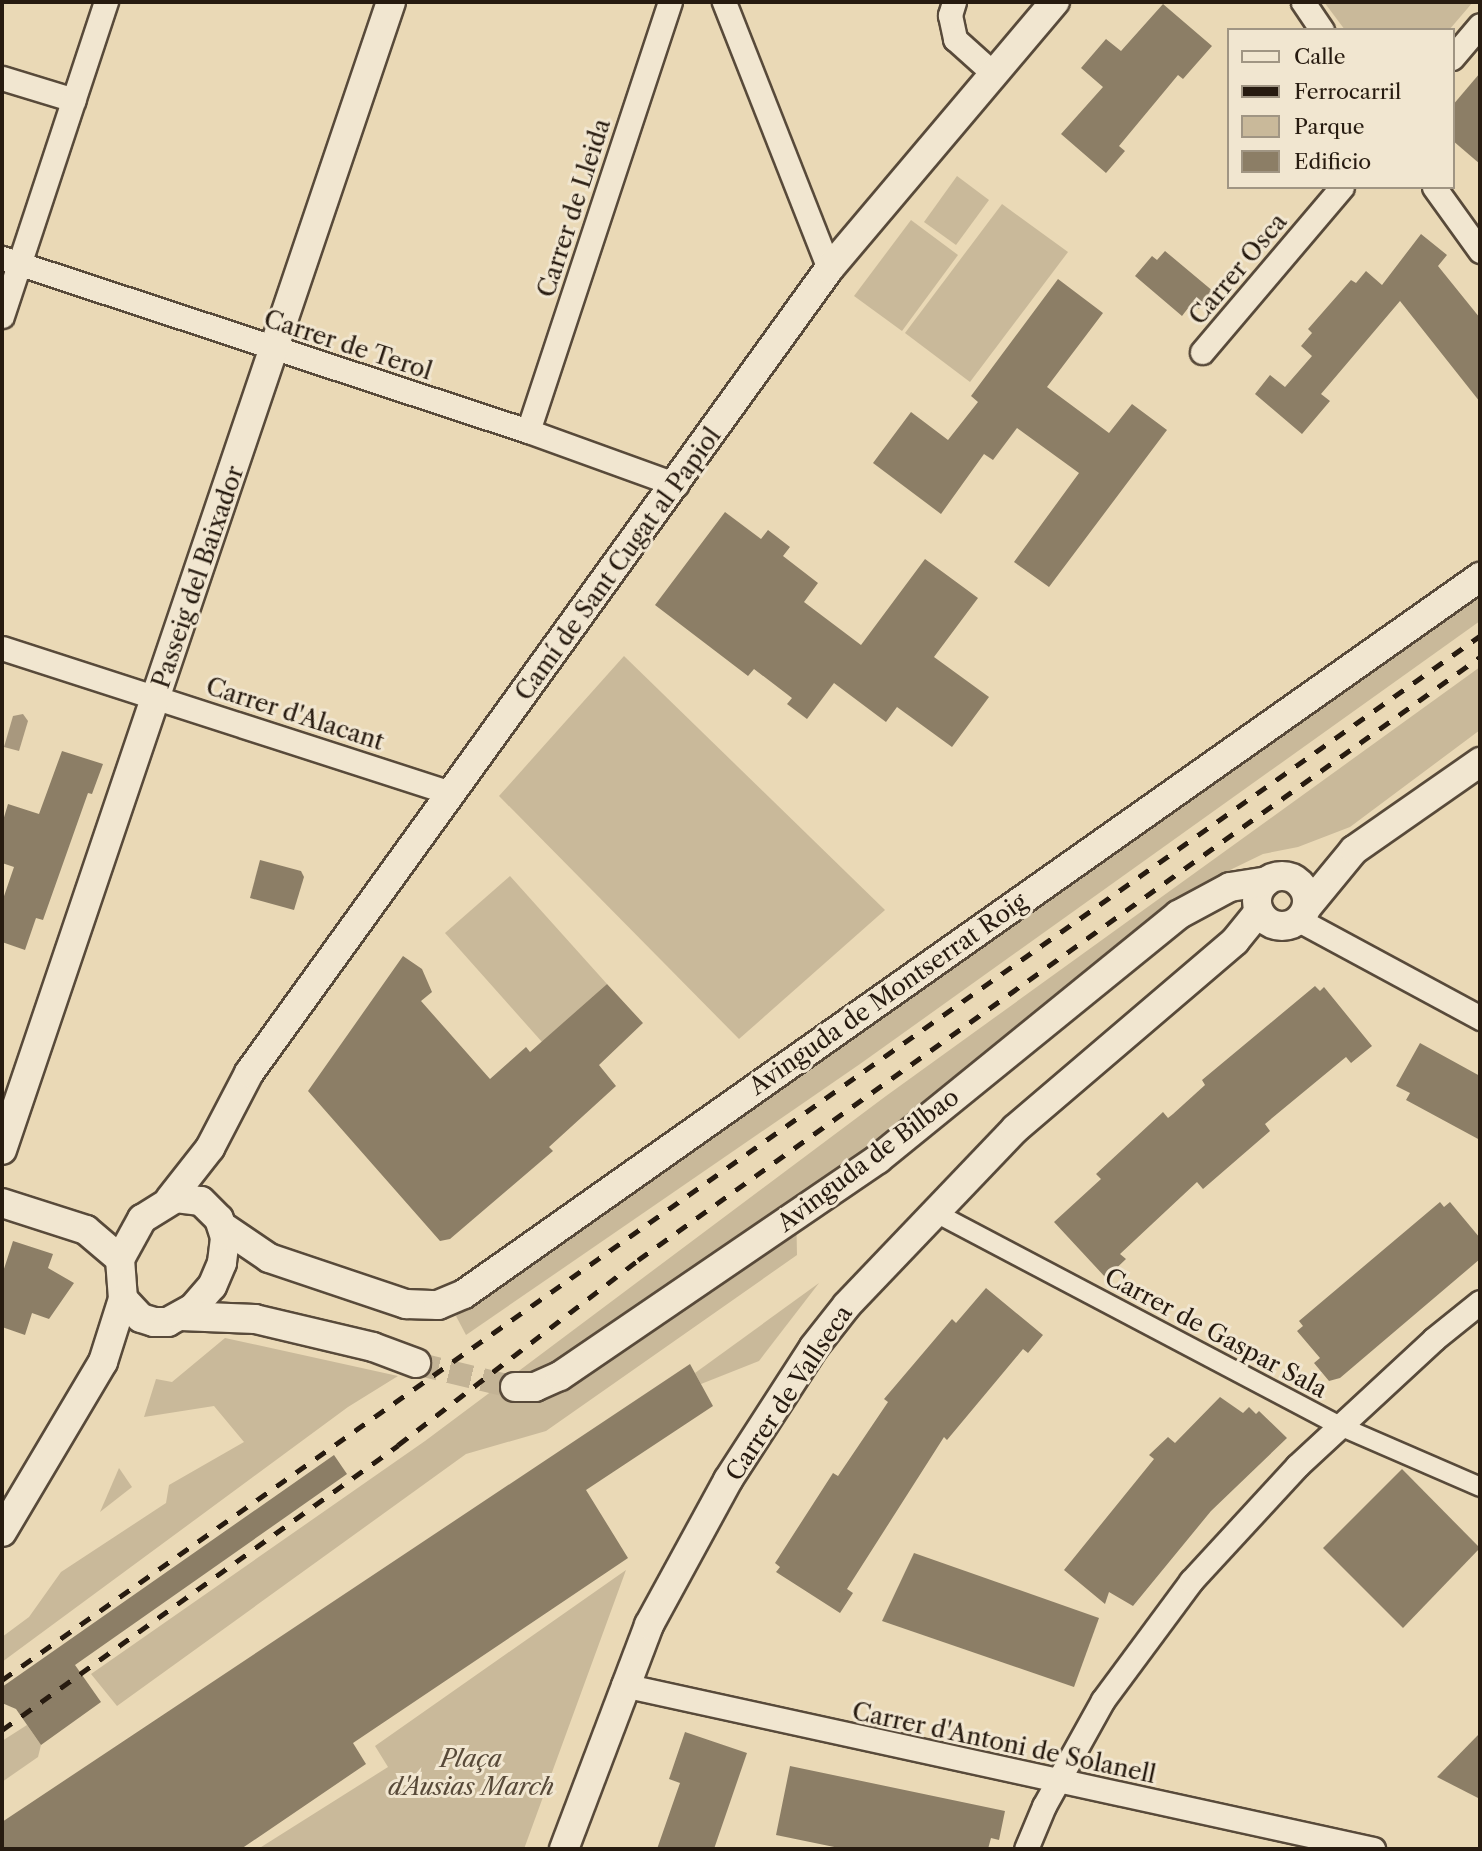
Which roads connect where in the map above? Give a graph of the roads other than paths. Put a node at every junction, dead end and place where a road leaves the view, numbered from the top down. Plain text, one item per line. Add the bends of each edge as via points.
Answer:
1 (106, 2) edge
2 (391, 2) edge
3 (670, 2) edge
4 (724, 2) edge
5 (954, 2) edge
6 (1055, 2) edge
7 (1303, 2) edge
8 (1480, 25) edge
9 (1321, 28) edge
10 (1454, 56) edge
11 (994, 74) junction
12 (2, 78) edge
13 (74, 100) junction
14 (1340, 189) edge
15 (1435, 189) edge
16 (1480, 251) edge
17 (11, 261) edge
18 (829, 268) junction
19 (2, 316) edge
20 (276, 349) junction
21 (1202, 352) dead end
22 (527, 431) junction
23 (677, 485) junction
24 (1480, 577) edge
25 (2, 648) edge
26 (157, 697) junction
27 (1480, 762) edge
28 (451, 793) junction
29 (1280, 904) junction
30 (1480, 1018) edge
31 (210, 1148) junction
32 (2, 1150) edge
33 (170, 1199) junction
34 (2, 1203) edge
35 (934, 1212) junction
36 (142, 1219) junction
37 (221, 1222) junction
38 (86, 1230) junction
39 (269, 1258) junction
40 (120, 1259) junction
41 (214, 1282) junction
42 (123, 1299) junction
43 (1480, 1302) edge
44 (167, 1319) junction
45 (255, 1319) junction
46 (103, 1363) junction
47 (416, 1363) tunnel mouth
48 (515, 1387) tunnel mouth
49 (1340, 1426) junction
50 (1480, 1487) edge
51 (2, 1532) edge
52 (624, 1685) junction
53 (1057, 1783) junction
54 (564, 1849) edge
55 (1026, 1849) edge
56 (1373, 1849) edge

1 - 13 street
2 - 20 street, Passeig del Baixador
3 - 22 street, Carrer de Lleida
4 - 18 street
5 - 11 street via 950,15 955,39
6 - 11 street, Camí de Sant Cugat al Papiol
7 - 9 street
8 - 10 street
11 - 18 street, Camí de Sant Cugat al Papiol
12 - 13 street
13 - 17 street
14 - 21 street, Carrer Osca
15 - 16 street
17 - 19 street
17 - 20 street, Carrer de Terol
18 - 23 street, Camí de Sant Cugat al Papiol
20 - 22 street, Carrer de Terol
20 - 26 street, Passeig del Baixador
22 - 23 street, Carrer de Terol
23 - 28 street, Camí de Sant Cugat al Papiol
24 - 39 street, Avinguda de Montserrat Roig via 464,1294 438,1306 406,1304
25 - 26 street, Carrer d'Alacant
26 - 28 street, Carrer d'Alacant
26 - 32 street, Passeig del Baixador
27 - 29 street, Carrer de Vallseca
28 - 31 street, Camí de Sant Cugat al Papiol via 249,1073
29 - 30 street
29 - 35 street, Carrer de Vallseca via 1015,1129
29 - 48 street, Avinguda de Bilbao via 1230,887 1178,915 878,1159 581,1363 535,1387
31 - 33 street, Camí de Sant Cugat al Papiol
31 - 37 street
33 - 36 street
33 - 37 street via 201,1201
34 - 38 street
35 - 49 street, Carrer de Gaspar Sala
35 - 52 street, Carrer de Vallseca via 814,1347 728,1480 649,1625
36 - 38 street via 118,1229
36 - 40 street
37 - 39 street, Avinguda de Montserrat Roig
37 - 41 street via 225,1247
38 - 40 street
39 - 41 street via 246,1260
40 - 42 street
41 - 44 street
41 - 45 street
42 - 44 street via 141,1318
42 - 46 street
43 - 49 street
44 - 45 street
44 - 46 street
45 - 47 street via 373,1347
46 - 51 street
49 - 50 street, Carrer de Gaspar Sala
49 - 53 street via 1191,1581 1102,1700
52 - 53 street, Carrer d'Antoni de Solanell
52 - 54 street, Carrer de Vallseca
53 - 55 street
53 - 56 street, Carrer d'Antoni de Solanell

